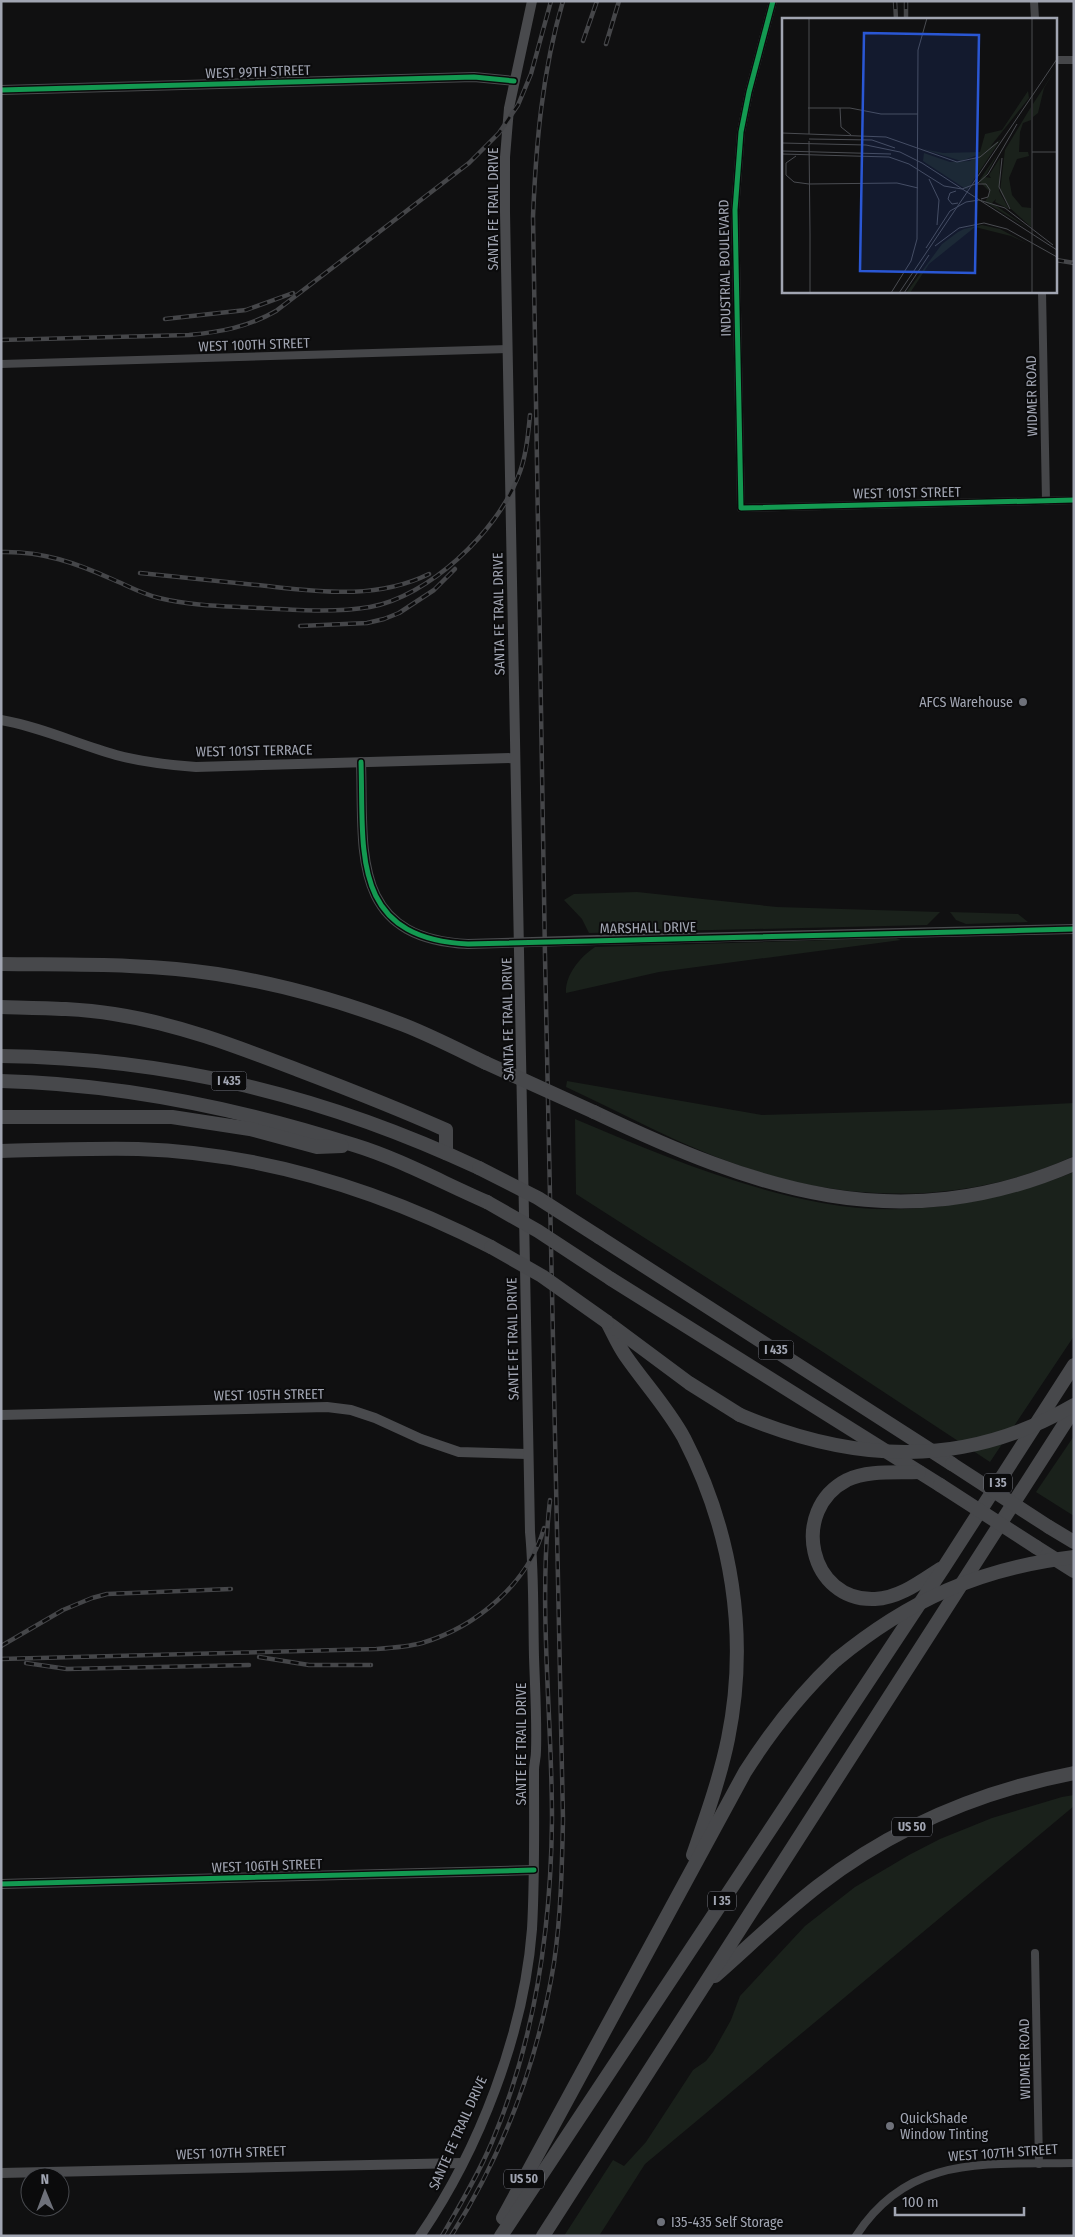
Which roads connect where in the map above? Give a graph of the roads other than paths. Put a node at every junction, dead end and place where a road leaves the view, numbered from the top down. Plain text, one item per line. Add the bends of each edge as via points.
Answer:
1 (532, 1) edge
2 (772, 1) edge
3 (1034, 1) edge
4 (1035, 18) edge
5 (1058, 60) edge
6 (1074, 60) edge
7 (514, 81) junction
8 (1, 90) edge
9 (1042, 292) edge
10 (508, 349) junction
11 (1, 364) edge
12 (1074, 500) edge
13 (1046, 501) junction
14 (741, 508) joint
15 (1, 720) edge
16 (514, 758) junction
17 (361, 762) junction
18 (1074, 929) edge
19 (1, 964) edge
20 (1, 1007) edge
21 (1, 1056) edge
22 (1, 1081) edge
23 (1, 1117) edge
24 (356, 1146) junction
25 (1, 1151) edge
26 (446, 1153) junction
27 (1074, 1164) edge
28 (526, 1229) joint
29 (607, 1322) junction
30 (1074, 1365) edge
31 (1074, 1407) edge
32 (1, 1415) edge
33 (1074, 1423) edge
34 (1057, 1435) junction
35 (528, 1454) junction
36 (919, 1472) junction
37 (1074, 1542) edge
38 (1074, 1557) edge
39 (944, 1567) junction
40 (1074, 1571) edge
41 (1074, 1773) edge
42 (534, 1870) junction
43 (1, 1884) edge
44 (683, 1886) junction
45 (1035, 1953) dead end
46 (702, 1989) junction
47 (462, 2163) junction
48 (1074, 2163) edge
49 (1039, 2164) junction
50 (1, 2173) edge
51 (420, 2236) edge
52 (493, 2236) edge
53 (501, 2236) edge
54 (542, 2236) edge
55 (856, 2236) edge

1 - 7 main road, SANTA FE TRAIL DRIVE
2 - 14 street, INDUSTRIAL BOULEVARD via 749,92 737,168
3 - 4 street
5 - 6 street
7 - 8 main road, WEST 99TH STREET via 474,77
7 - 10 main road, SANTA FE TRAIL DRIVE via 505,157
9 - 13 street, WIDMER ROAD
10 - 11 street, WEST 100TH STREET
10 - 16 main road, SANTA FE TRAIL DRIVE
12 - 13 street, WEST 101ST STREET
13 - 14 street, WEST 101ST STREET
15 - 17 main road, WEST 101ST TERRACE via 47,731 116,755 170,765
16 - 17 main road, WEST 101ST TERRACE
16 - 28 main road, SANTA FE TRAIL DRIVE
17 - 18 main road, MARSHALL DRIVE, bridge via 364,856 376,897 392,916 420,936 447,943
19 - 27 highway, bridge via 166,968 274,985 343,1004 404,1025 688,1155 785,1188 840,1198 944,1199 1018,1184
20 - 26 highway via 61,1008 114,1014 209,1036 446,1130
21 - 26 highway, I 435 via 86,1060 220,1079 355,1116
22 - 24 highway, I 435 via 142,1094 235,1113
23 - 24 highway via 172,1117 250,1129 317,1147
24 - 36 highway, I 435, bridge via 486,1202 538,1231
25 - 29 highway, bridge via 139,1150 247,1161 311,1174 445,1223 542,1276
26 - 37 highway, I 435, bridge via 546,1203
28 - 35 main road, SANTE FE TRAIL DRIVE
29 - 31 highway, bridge via 695,1387 740,1415 819,1443 866,1451 919,1452 966,1446 1047,1420
29 - 44 highway via 626,1355 663,1403 702,1476 721,1532 733,1588 737,1676 728,1739
30 - 39 highway, I 35
31 - 34 highway, I 35
32 - 35 main road, WEST 105TH STREET via 327,1407 375,1418 458,1452
33 - 34 highway
34 - 46 highway, I 35
35 - 42 main road, SANTE FE TRAIL DRIVE via 536,1726
36 - 39 highway via 862,1475 838,1486 816,1514 812,1530 815,1557 825,1576 833,1583 850,1594 868,1599 895,1595
36 - 40 highway, I 435, bridge
38 - 44 highway, US 50, bridge via 1000,1570 942,1592 881,1625 836,1660 795,1702 763,1744
39 - 53 highway, I 35
41 - 46 highway, US 50 via 981,1797 919,1823 872,1848 791,1908
42 - 43 main road, WEST 106TH STREET
42 - 47 main road, SANTE FE TRAIL DRIVE via 532,1930 518,2010 497,2083
44 - 52 highway, US 50
45 - 49 street, WIDMER ROAD
46 - 54 highway, I 35
47 - 50 main road, WEST 107TH STREET
47 - 51 main road, SANTE FE TRAIL DRIVE
48 - 49 street, WEST 107TH STREET
49 - 55 street, WEST 107TH STREET via 975,2166 935,2172 900,2189 873,2213

